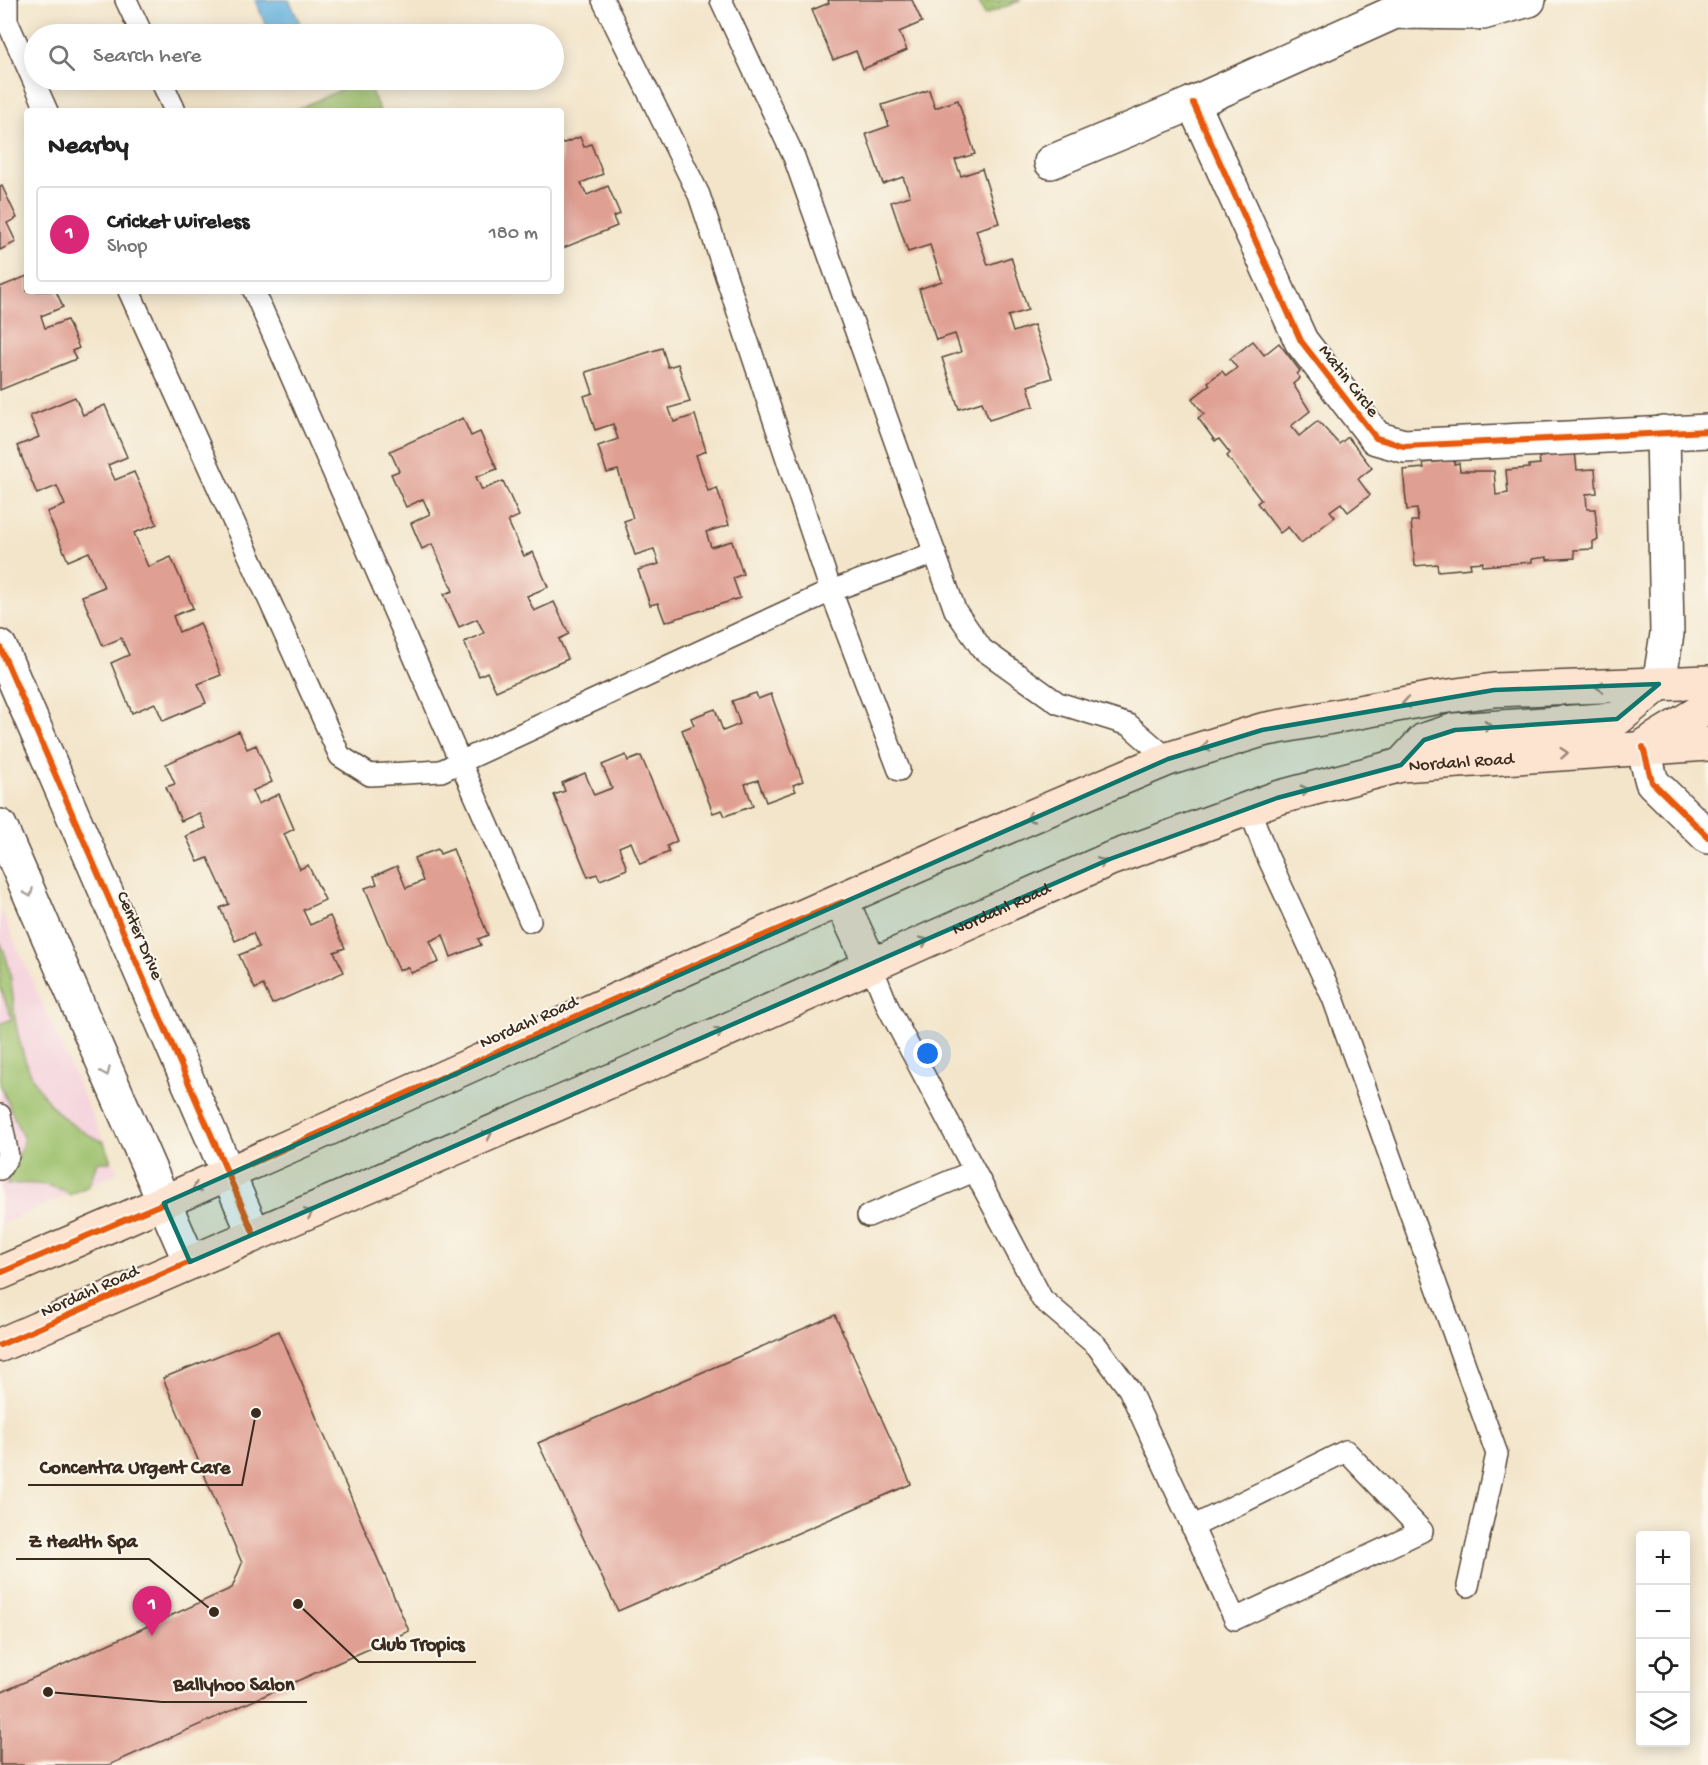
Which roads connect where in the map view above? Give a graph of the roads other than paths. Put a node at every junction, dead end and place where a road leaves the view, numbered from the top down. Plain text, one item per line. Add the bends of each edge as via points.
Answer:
1 (7, 0) edge
2 (126, 0) edge
3 (603, 0) edge
4 (721, 0) edge
5 (1529, 0) edge
6 (137, 24) edge
7 (24, 58) edge
8 (38, 90) edge
9 (166, 90) edge
10 (1193, 104) junction
11 (47, 108) edge
12 (174, 108) edge
13 (1051, 162) dead end
14 (130, 294) edge
15 (255, 294) edge
16 (1708, 430) edge
17 (1663, 432) junction
18 (935, 553) junction
19 (831, 591) junction
20 (0, 647) edge
21 (1708, 682) edge
22 (1659, 684) junction
23 (1708, 707) edge
24 (1708, 744) edge
25 (1643, 747) junction
26 (1168, 759) junction
27 (460, 762) junction
28 (1401, 765) junction
29 (899, 770) dead end
30 (1249, 808) junction
31 (0, 826) edge
32 (1708, 837) edge
33 (842, 902) junction
34 (530, 921) dead end
35 (871, 965) junction
36 (0, 1115) edge
37 (0, 1169) edge
38 (974, 1171) junction
39 (229, 1174) junction
40 (164, 1203) junction
41 (868, 1215) dead end
42 (254, 1234) junction
43 (190, 1262) junction
44 (0, 1273) edge
45 (0, 1345) edge
46 (1192, 1527) junction
47 (1468, 1586) dead end

1 - 7 lane via 7,21
2 - 6 lane
3 - 19 lane via 699,195
4 - 18 lane via 794,157
5 - 10 street via 1483,13 1395,12
8 - 11 lane
9 - 12 lane
10 - 13 street
10 - 17 street, Matin Circle via 1301,341 1376,438 1404,446
14 - 27 lane via 340,756 370,775 441,771
15 - 27 lane
16 - 17 street, Matin Circle
17 - 22 street via 1666,634
18 - 19 lane
18 - 26 lane via 955,610 982,649 1058,702 1129,724
19 - 27 lane
19 - 29 lane
20 - 39 street, Center Drive
21 - 22 main road, Nordahl Road
22 -> 26 main road, Nordahl Road via 1494,690 1434,698 1262,729
28 -> 22 main road via 1424,740 1455,730 1617,719
23 - 25 main road
24 - 25 main road, Nordahl Road
28 -> 25 main road, Nordahl Road
25 - 32 street via 1652,782
26 -> 33 main road, Nordahl Road
27 - 34 lane
30 -> 28 main road, Nordahl Road
35 -> 30 main road, Nordahl Road via 1110,859
30 - 47 lane via 1333,998 1497,1454
31 -> 40 street
33 - 35 main road
33 - 39 main road, Nordahl Road via 612,1000
35 - 38 lane via 888,1007
42 -> 35 main road, Nordahl Road
36 - 37 lane via 8,1156
38 - 41 lane
38 - 46 lane via 1042,1299 1097,1346 1129,1389
39 -> 40 main road, Nordahl Road
39 - 42 street, Center Drive
40 - 43 street
40 - 44 main road, Nordahl Road
42 - 43 main road, Nordahl Road
43 - 45 main road, Nordahl Road
46 - 46 lane via 1235,1619 1422,1531 1346,1451

